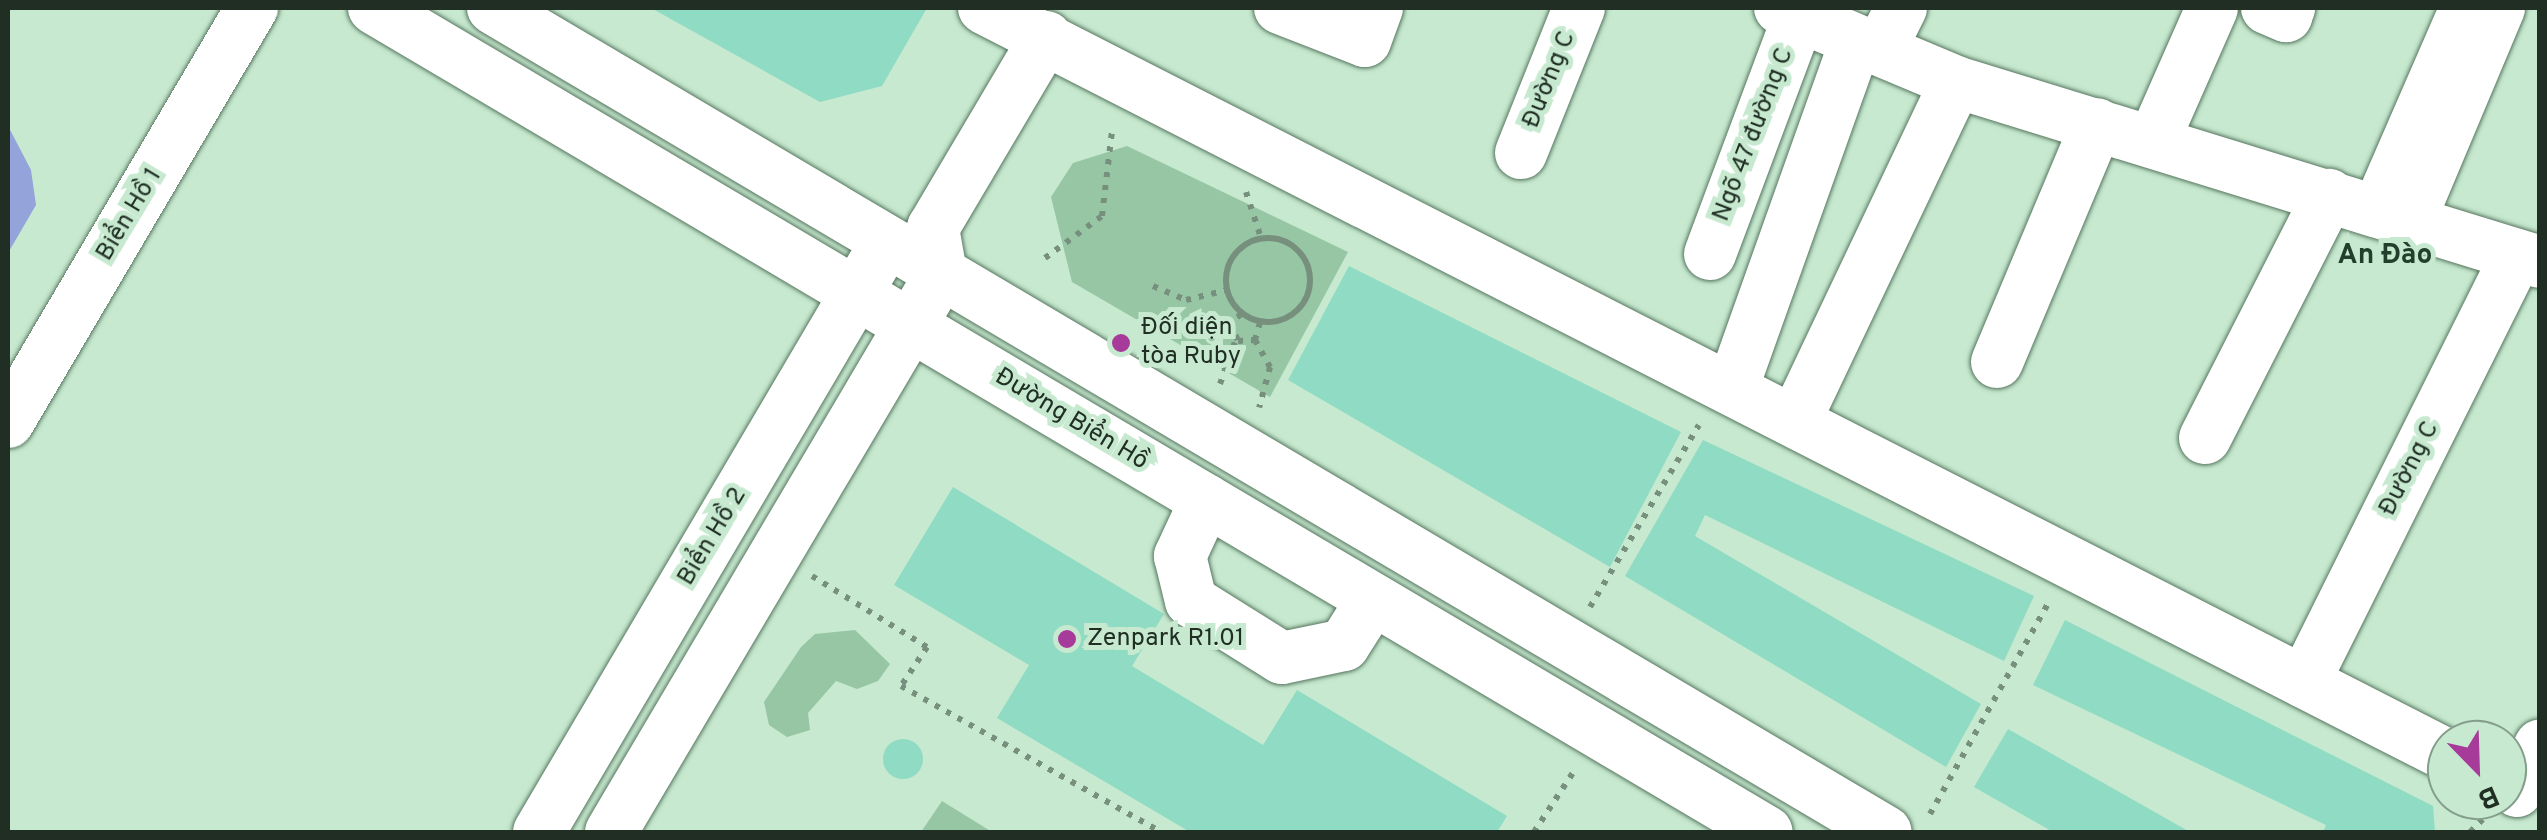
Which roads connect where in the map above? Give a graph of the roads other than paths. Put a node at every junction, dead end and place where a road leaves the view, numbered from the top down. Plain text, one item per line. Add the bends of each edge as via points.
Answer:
1 (252, 8) edge
2 (374, 8) edge
3 (493, 8) edge
4 (984, 8) edge
5 (1280, 8) edge
6 (1378, 8) edge
7 (1580, 8) edge
8 (2212, 8) edge
9 (2266, 8) edge
10 (2289, 8) edge
11 (2466, 8) edge
12 (2500, 8) edge
13 (1789, 12) edge
14 (2540, 20) edge
15 (1879, 32) edge
16 (1046, 37) junction
17 (1956, 82) junction
18 (2097, 124) junction
19 (2153, 142) junction
20 (1521, 153) dead end
21 (2329, 195) junction
22 (2394, 215) junction
23 (920, 247) junction
24 (2531, 253) edge
25 (1710, 254) dead end
26 (857, 293) junction
27 (910, 325) junction
28 (1996, 362) dead end
29 (1719, 400) junction
30 (1795, 421) junction
31 (8, 422) edge
32 (2206, 438) dead end
33 (1206, 500) junction
34 (1373, 599) junction
35 (2304, 682) junction
36 (2427, 746) edge
37 (1908, 823) edge
38 (538, 832) edge
39 (611, 832) edge
40 (1768, 832) edge

1 - 31 street, Biển Hồ 1
2 - 26 street, Đường Biển Hồ
3 - 23 street
4 - 16 street
5 - 6 street via 1365,41
7 - 20 street, Đường C
8 - 19 street
9 - 10 street via 2286,16
11 - 22 street
12 - 14 street
12 - 22 street
13 - 15 street, Đường C
13 - 25 street, Ngõ 47 đường C
15 - 17 street, Đường C
15 - 29 street
16 - 23 street
16 - 29 street
17 - 18 street, Đường C
17 - 30 street
18 - 19 street, Đường C
18 - 28 street
19 - 21 street, Đường C
21 - 22 street, Đường C
21 - 32 street
22 - 24 street, Đường C
23 - 26 street, Biển Hồ 2
23 - 27 street
23 - 37 street
24 - 35 street, Đường C
26 - 27 street, Đường Biển Hồ
26 - 38 street, Biển Hồ 2
27 - 33 street, Đường Biển Hồ
27 - 39 street
29 - 30 street
30 - 35 street
33 - 34 street, Đường Biển Hồ
33 - 34 street via 1180,556 1191,600 1282,658 1344,645
34 - 40 street, Đường Biển Hồ
35 - 36 street

